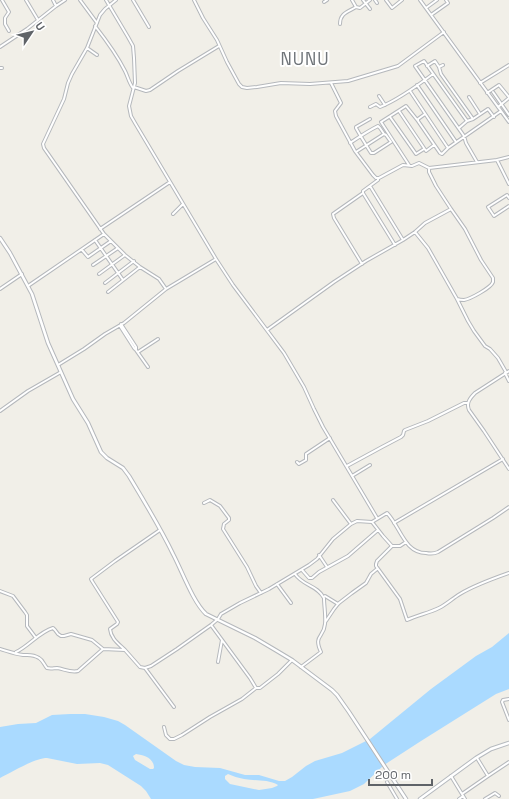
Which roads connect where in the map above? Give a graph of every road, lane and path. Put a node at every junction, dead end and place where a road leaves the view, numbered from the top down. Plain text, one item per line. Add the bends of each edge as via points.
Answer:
1 (2, 0) edge
2 (26, 0) edge
3 (53, 0) edge
4 (65, 0) edge
5 (80, 0) edge
6 (106, 0) edge
7 (116, 0) edge
8 (133, 0) edge
9 (194, 0) edge
10 (327, 0) edge
11 (352, 0) edge
12 (363, 0) edge
13 (370, 0) edge
14 (375, 0) edge
15 (386, 0) edge
16 (395, 0) edge
17 (402, 0) edge
18 (420, 0) edge
19 (437, 0) edge
20 (446, 0) edge
21 (324, 2) dead end
22 (377, 3) dead end
23 (398, 3) junction
24 (366, 4) junction
25 (109, 5) junction
26 (56, 6) junction
27 (356, 7) junction
28 (426, 8) junction
29 (370, 9) dead end
30 (431, 16) junction
31 (38, 20) junction
32 (97, 23) junction
33 (340, 24) dead end
34 (95, 26) junction
35 (149, 27) dead end
36 (9, 31) dead end
37 (444, 32) junction
38 (219, 46) junction
39 (0, 47) edge
40 (87, 48) junction
41 (97, 55) dead end
42 (443, 65) dead end
43 (427, 66) junction
44 (509, 66) edge
45 (439, 67) junction
46 (433, 74) junction
47 (425, 80) junction
48 (331, 83) junction
49 (480, 83) junction
50 (417, 85) junction
51 (133, 88) junction
52 (410, 91) junction
53 (487, 92) junction
54 (493, 92) dead end
55 (379, 96) dead end
56 (469, 98) dead end
57 (509, 98) edge
58 (502, 104) junction
59 (385, 105) junction
60 (370, 107) dead end
61 (498, 107) junction
62 (398, 111) junction
63 (501, 111) junction
64 (425, 114) junction
65 (480, 114) junction
66 (509, 115) edge
67 (390, 117) junction
68 (494, 117) junction
69 (370, 119) dead end
70 (473, 119) junction
71 (418, 121) junction
72 (467, 121) junction
73 (509, 122) edge
74 (459, 128) junction
75 (384, 134) junction
76 (361, 136) junction
77 (464, 136) junction
78 (456, 142) junction
79 (350, 143) junction
80 (367, 145) junction
81 (434, 145) junction
82 (448, 148) junction
83 (424, 149) junction
84 (356, 152) junction
85 (509, 157) edge
86 (497, 160) junction
87 (477, 162) junction
88 (410, 166) junction
89 (429, 168) junction
90 (378, 178) junction
91 (170, 182) junction
92 (509, 184) edge
93 (370, 186) junction
94 (363, 193) junction
95 (509, 198) edge
96 (183, 204) junction
97 (509, 206) edge
98 (451, 209) junction
99 (174, 214) dead end
100 (100, 229) junction
101 (415, 232) junction
102 (104, 234) junction
103 (0, 238) edge
104 (95, 240) junction
105 (403, 240) junction
106 (111, 241) junction
107 (395, 245) junction
108 (101, 248) junction
109 (118, 248) junction
110 (82, 249) junction
111 (126, 255) junction
112 (106, 256) junction
113 (216, 259) junction
114 (134, 261) junction
115 (362, 264) junction
116 (94, 265) dead end
117 (112, 265) junction
118 (140, 267) junction
119 (118, 273) junction
120 (22, 274) junction
121 (99, 274) dead end
122 (123, 280) junction
123 (104, 282) dead end
124 (28, 286) junction
125 (0, 289) edge
126 (166, 290) junction
127 (108, 292) dead end
128 (457, 299) junction
129 (120, 325) junction
130 (267, 330) junction
131 (158, 339) dead end
132 (137, 351) junction
133 (58, 365) junction
134 (148, 367) dead end
135 (60, 372) junction
136 (507, 372) edge
137 (509, 381) edge
138 (468, 403) junction
139 (0, 411) edge
140 (330, 438) junction
141 (503, 459) junction
142 (297, 462) dead end
143 (370, 465) dead end
144 (346, 466) junction
145 (509, 469) edge
146 (352, 476) junction
147 (333, 500) dead end
148 (204, 503) dead end
149 (508, 507) edge
150 (509, 511) edge
151 (378, 518) junction
152 (372, 522) junction
153 (351, 524) junction
154 (394, 524) junction
155 (160, 530) junction
156 (378, 530) junction
157 (406, 542) junction
158 (392, 546) junction
159 (319, 555) junction
160 (327, 567) junction
161 (377, 569) junction
162 (302, 570) junction
163 (509, 573) edge
164 (295, 574) junction
165 (277, 584) junction
166 (0, 591) edge
167 (261, 593) junction
168 (324, 596) junction
169 (291, 603) dead end
170 (338, 604) junction
171 (218, 619) junction
172 (325, 622) junction
173 (211, 625) junction
174 (36, 638) junction
175 (222, 639) junction
176 (0, 649) edge
177 (103, 649) junction
178 (125, 650) junction
179 (15, 653) junction
180 (292, 660) junction
181 (218, 662) dead end
182 (301, 667) junction
183 (145, 668) junction
184 (256, 688) junction
185 (509, 699) edge
186 (174, 707) dead end
187 (509, 720) edge
188 (164, 727) dead end
189 (509, 743) edge
190 (476, 758) junction
191 (509, 762) edge
192 (451, 776) junction
193 (488, 776) junction
194 (387, 782) dead end
195 (462, 795) junction
196 (499, 796) dead end
197 (397, 799) edge
198 (406, 799) edge
199 (420, 799) edge
200 (459, 799) edge
201 (465, 799) edge
202 (485, 799) edge

1 - 36 street via 9,12 5,18
2 - 31 street
3 - 26 street
4 - 26 street
5 - 32 street
6 - 25 street
7 - 25 street
8 - 35 street
9 - 38 street
10 - 21 street
11 - 27 street
12 - 24 street
13 - 24 street
14 - 22 street
15 - 23 street via 392,8
16 - 23 street
17 - 23 street
18 - 28 street
19 - 28 street
20 - 30 street via 448,3
24 - 27 street via 360,8
24 - 29 street
25 - 32 street
25 - 51 street via 133,46
26 - 31 street
27 - 33 street via 341,16
28 - 30 street
30 - 37 street
31 - 39 street
32 - 34 street
34 - 40 street
34 - 51 street via 117,58
37 - 48 street via 395,68
37 - 49 street
38 - 48 street via 242,87 281,83
38 - 51 street via 150,90
40 - 41 street
40 - 100 street via 72,74 64,99 43,144
42 - 45 street
43 - 45 street via 434,60
43 - 46 street
43 - 47 street via 424,61 416,66
44 - 49 street
45 - 70 street via 441,74
46 - 47 street
46 - 72 street
47 - 50 street
47 - 74 street
48 - 79 street via 340,103 335,112
49 - 53 street
50 - 52 street
50 - 78 street
51 - 91 street via 129,106 131,116
52 - 59 street
52 - 64 street
53 - 57 street via 499,85
53 - 61 street
54 - 58 street
55 - 59 street
56 - 65 street
57 - 58 street
58 - 61 street
58 - 66 street
59 - 60 street via 380,107 376,104
61 - 63 street
62 - 67 street
62 - 71 street via 407,106
62 - 83 street
63 - 68 street
63 - 73 street
64 - 71 street
64 - 82 street
65 - 68 street via 488,109
65 - 70 street
67 - 83 street via 416,154
67 - 88 street via 381,122
68 - 77 street
69 - 76 street via 356,128
70 - 72 street
71 - 81 street
72 - 74 street
74 - 77 street
75 - 76 street via 378,126
75 - 80 street
75 - 80 street via 391,142 373,154
76 - 79 street
76 - 80 street
77 - 78 street
77 - 87 street
78 - 82 street
79 - 84 street
80 - 84 street
81 - 82 street via 441,154
81 - 83 street via 426,151
84 - 90 street via 374,177
85 - 86 street
86 - 87 street
86 - 92 street
87 - 89 street
88 - 89 street via 419,163
88 - 90 street via 403,165
89 - 98 street
90 - 93 street
91 - 96 street
91 - 100 street
93 - 94 street
93 - 105 street
94 - 107 street
94 - 115 street via 333,214
95 - 97 street via 506,195 488,207 494,216
96 - 99 street
96 - 113 street
98 - 101 street via 425,223
98 - 128 street via 493,280 478,294 462,300
100 - 102 street
101 - 105 street
101 - 128 street via 428,248
102 - 104 street
102 - 106 street
103 - 120 street
104 - 108 street
104 - 110 street
105 - 107 street
106 - 108 street
106 - 109 street
107 - 115 street
108 - 110 street via 88,257
108 - 112 street
109 - 111 street
109 - 112 street
110 - 124 street
111 - 114 street
111 - 117 street
112 - 116 street
112 - 117 street
113 - 126 street
113 - 130 street
114 - 118 street
114 - 119 street
115 - 130 street
117 - 119 street
117 - 121 street
118 - 122 street
118 - 126 street via 162,282
119 - 122 street
119 - 123 street
120 - 124 street
120 - 125 street
122 - 127 street
124 - 133 street
126 - 129 street
128 - 136 street via 474,331
129 - 132 street
129 - 133 street
130 - 140 street via 304,387
131 - 132 street
132 - 134 street
133 - 135 street
135 - 139 street
135 - 155 street via 101,452 126,472
136 - 137 street
136 - 138 street via 475,392
138 - 141 street via 469,410
138 - 144 street via 405,430 401,438
140 - 142 street via 306,454 306,460 299,464
140 - 144 street
141 - 145 street
141 - 154 street
143 - 146 street
144 - 146 street
146 - 151 street
147 - 153 street
148 - 167 street via 210,500 217,504 229,518 223,529
149 - 150 street
149 - 157 street via 436,553 421,553
151 - 152 street
151 - 154 street via 387,513
152 - 153 street via 357,521
152 - 156 street
153 - 159 street
154 - 157 street
155 - 171 street via 201,609
155 - 178 street via 91,579 118,622 110,629 111,634
156 - 158 street
156 - 160 street via 348,556
157 - 158 street via 400,546
158 - 161 street via 377,561
159 - 160 street
159 - 162 street
160 - 162 street via 311,579
161 - 163 street via 400,599 407,620 438,608 471,588
161 - 170 street via 366,583
162 - 164 street
164 - 165 street
164 - 168 street via 299,580 311,585
165 - 167 street
165 - 169 street
166 - 174 street via 13,596 25,612 27,626
167 - 171 street via 221,614
168 - 170 street
168 - 172 street
170 - 172 street
171 - 173 street
171 - 180 street
172 - 182 street via 318,638 321,652
173 - 175 street
173 - 183 street via 177,650
174 - 177 street via 53,628 61,636 73,634 92,640
174 - 179 street
175 - 181 street
175 - 184 street
176 - 179 street
177 - 178 street
177 - 179 street via 74,672 59,668 50,669 39,658
178 - 183 street via 140,667
180 - 182 street
180 - 184 street via 268,682
182 - 198 street via 335,693
183 - 186 street
184 - 188 street via 176,738 170,739
185 - 187 street via 502,702
189 - 190 street
190 - 192 street
190 - 193 street
191 - 193 street
192 - 195 street
192 - 199 street
193 - 195 street
194 - 197 street
195 - 200 street
195 - 201 street
196 - 202 street via 495,793

